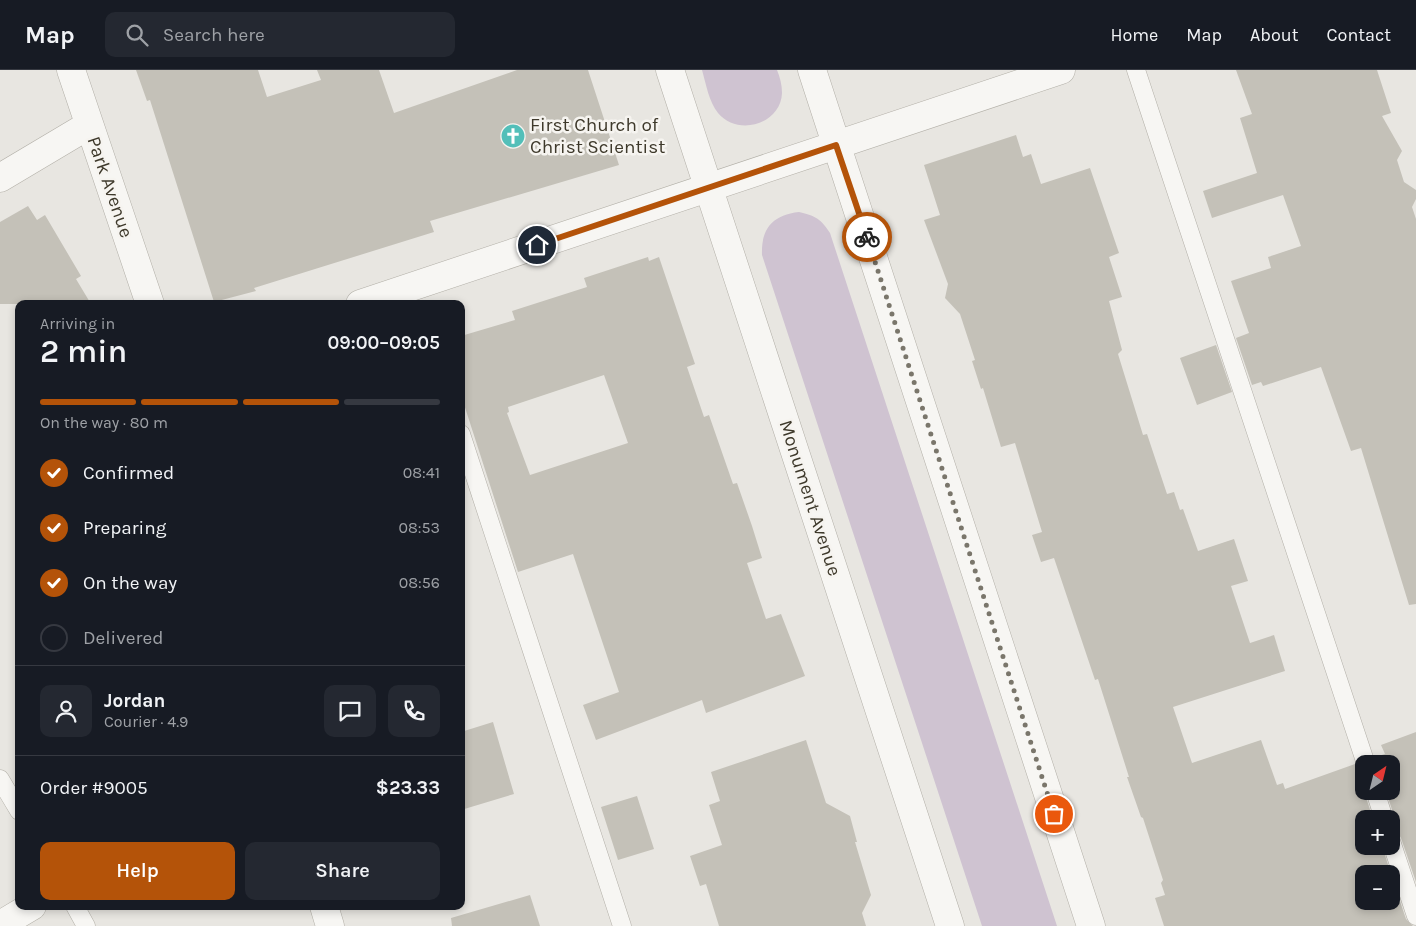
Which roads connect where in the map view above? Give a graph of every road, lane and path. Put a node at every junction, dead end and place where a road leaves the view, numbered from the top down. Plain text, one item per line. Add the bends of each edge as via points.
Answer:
1 (70, 70) edge
2 (670, 70) edge
3 (812, 70) edge
4 (1061, 70) edge
5 (1136, 70) edge
6 (89, 125) junction
7 (836, 145) junction
8 (0, 178) edge
9 (708, 188) junction
10 (416, 295) edge
11 (149, 300) edge
12 (385, 300) edge
13 (465, 446) edge
14 (1363, 755) edge
15 (0, 779) edge
16 (15, 804) edge
17 (1396, 855) edge
18 (25, 910) edge
19 (77, 910) edge
20 (325, 910) edge
21 (1416, 916) edge
22 (0, 925) edge
23 (86, 926) edge
24 (330, 926) edge
25 (622, 926) edge
26 (950, 926) edge
27 (1091, 926) edge

1 - 6 street, Park Avenue
2 - 9 street, Monument Avenue
3 - 7 street
4 - 7 street
5 - 14 lane
6 - 8 street
6 - 11 street, Park Avenue
7 - 9 street
7 - 27 street
9 - 10 street
9 - 26 street, Monument Avenue
10 - 12 street
13 - 25 lane
15 - 16 lane
17 - 21 lane
18 - 22 street
19 - 23 lane
20 - 24 street

